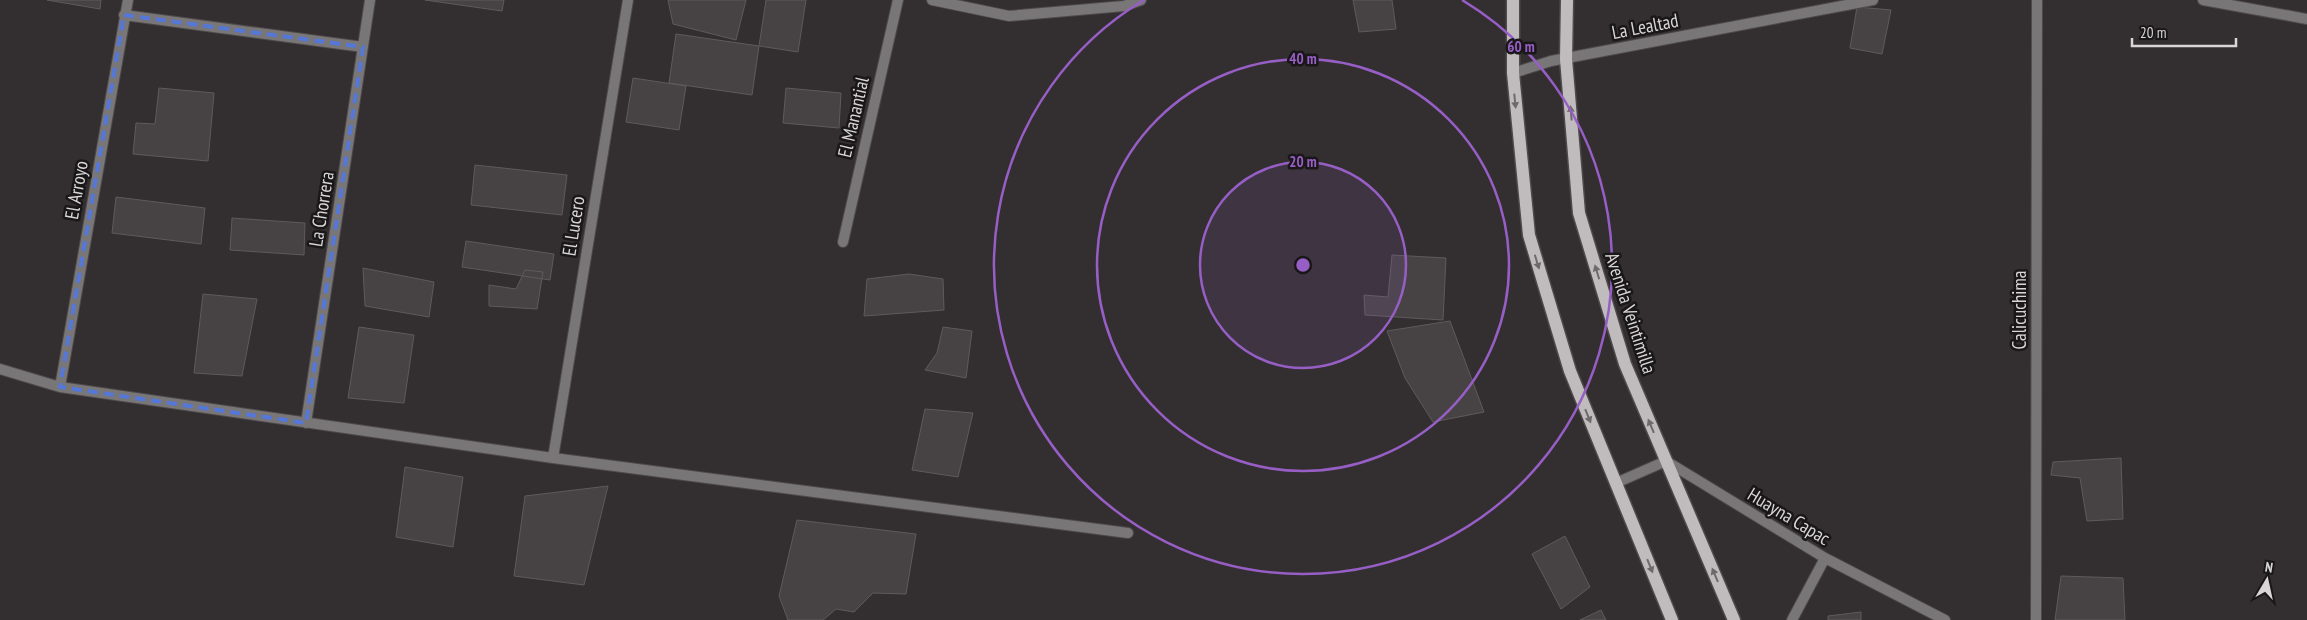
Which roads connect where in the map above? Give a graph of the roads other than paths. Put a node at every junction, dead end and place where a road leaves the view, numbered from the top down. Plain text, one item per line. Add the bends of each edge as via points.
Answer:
1 (128, 0) edge
2 (370, 0) edge
3 (628, 0) edge
4 (898, 0) edge
5 (932, 0) edge
6 (1141, 0) edge
7 (1513, 0) edge
8 (1567, 0) edge
9 (1873, 0) edge
10 (2037, 0) edge
11 (2203, 0) edge
12 (124, 15) junction
13 (2307, 19) edge
14 (363, 47) junction
15 (1566, 59) junction
16 (1513, 73) junction
17 (843, 242) dead end
18 (0, 369) edge
19 (60, 387) junction
20 (306, 423) junction
21 (553, 458) junction
22 (1666, 461) junction
23 (1616, 483) junction
24 (1128, 533) dead end
25 (1825, 558) junction
26 (1672, 620) edge
27 (1734, 620) edge
28 (1792, 620) edge
29 (1945, 620) edge
30 (2036, 620) edge

1 - 12 street, El Arroyo
2 - 14 street, La Chorrera
3 - 21 street, El Lucero
4 - 17 street, El Manantial
5 - 6 street via 1009,16 1124,6
7 - 16 main road
8 - 15 main road, Avenida Veintimilla
9 - 15 street, La Lealtad
10 - 30 street, Calicuchima
11 - 13 street
12 - 14 street
12 - 19 street, El Arroyo
14 - 20 street, La Chorrera
15 - 16 street, La Lealtad
22 -> 15 main road, Avenida Veintimilla via 1625,364 1579,213
16 -> 23 main road via 1529,235 1570,371
18 - 19 street
19 - 20 street
20 - 21 street
21 - 24 street
22 - 23 street
22 - 25 street, Huayna Capac
27 -> 22 main road, Avenida Veintimilla
23 -> 26 main road
25 - 28 street
25 - 29 street, Huayna Capac

